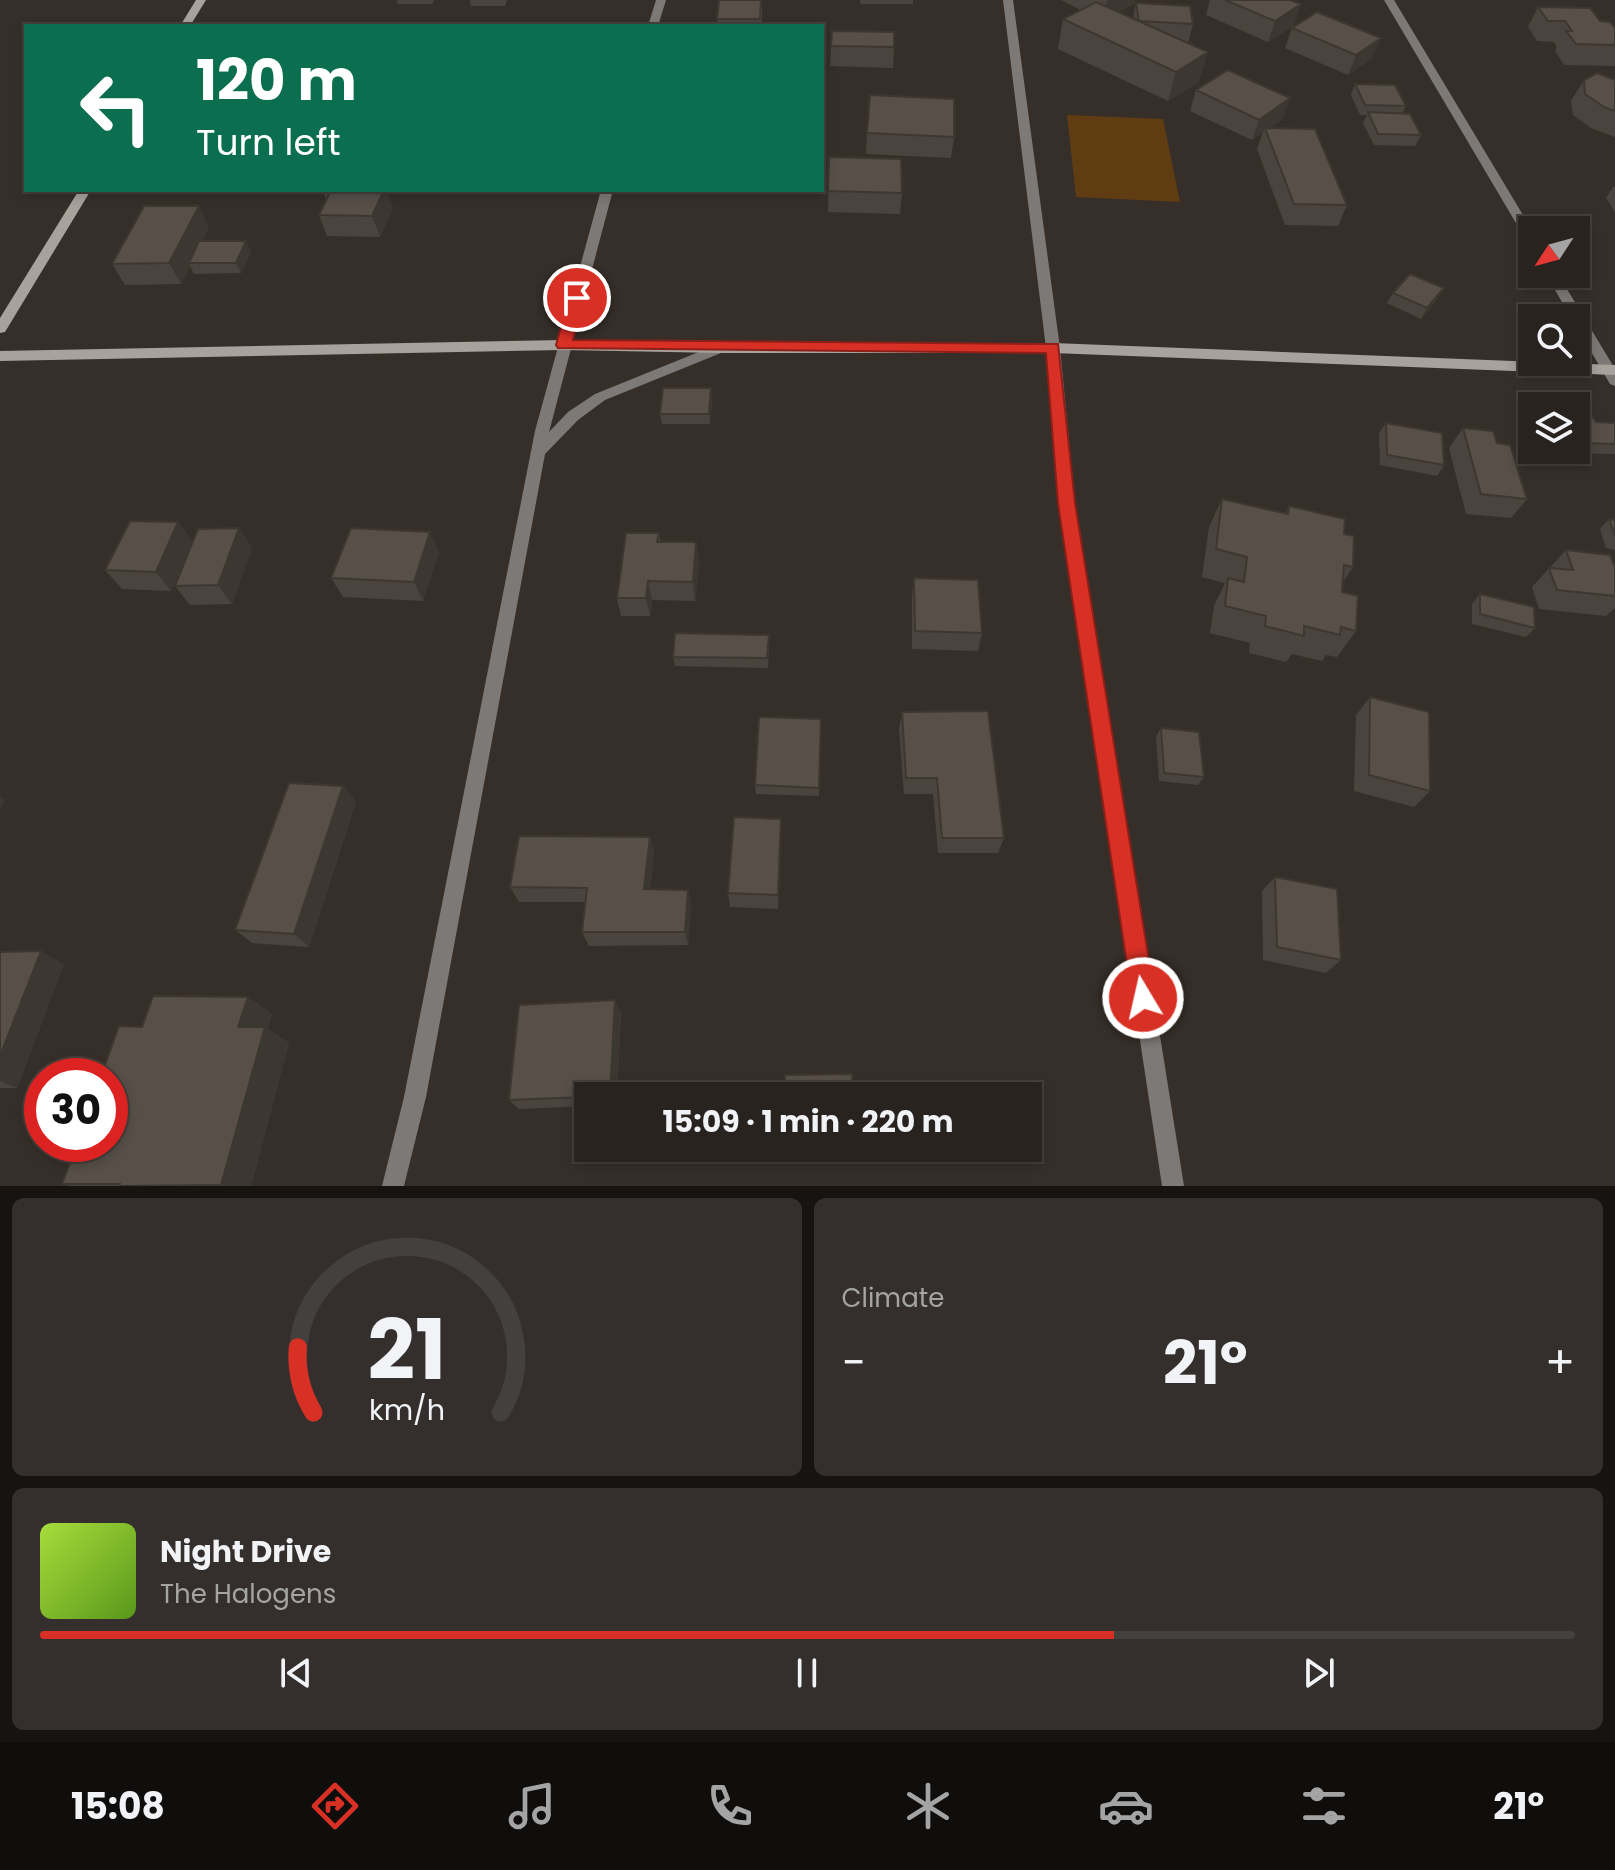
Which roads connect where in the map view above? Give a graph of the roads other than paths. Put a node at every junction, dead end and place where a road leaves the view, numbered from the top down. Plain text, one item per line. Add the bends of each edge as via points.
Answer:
1 (201, 0) edge
2 (661, 0) edge
3 (1008, 0) edge
4 (1389, 0) edge
5 (186, 24) edge
6 (654, 24) edge
7 (84, 192) edge
8 (606, 192) edge
9 (1518, 217) edge
10 (1561, 288) edge
11 (0, 329) edge
12 (564, 345) junction
13 (721, 348) junction
14 (1053, 348) junction
15 (0, 356) edge
16 (1613, 374) edge
17 (539, 451) junction
18 (393, 1186) edge
19 (1173, 1186) edge

1 - 5 street
2 - 6 street
3 - 14 street
4 - 9 street
7 - 11 street
8 - 12 street
10 - 16 street
12 - 13 street
12 - 15 street
12 - 17 street
13 - 14 street
13 - 17 street via 600,397
14 - 16 street
14 - 19 street via 1067,503
17 - 18 street via 415,1097

